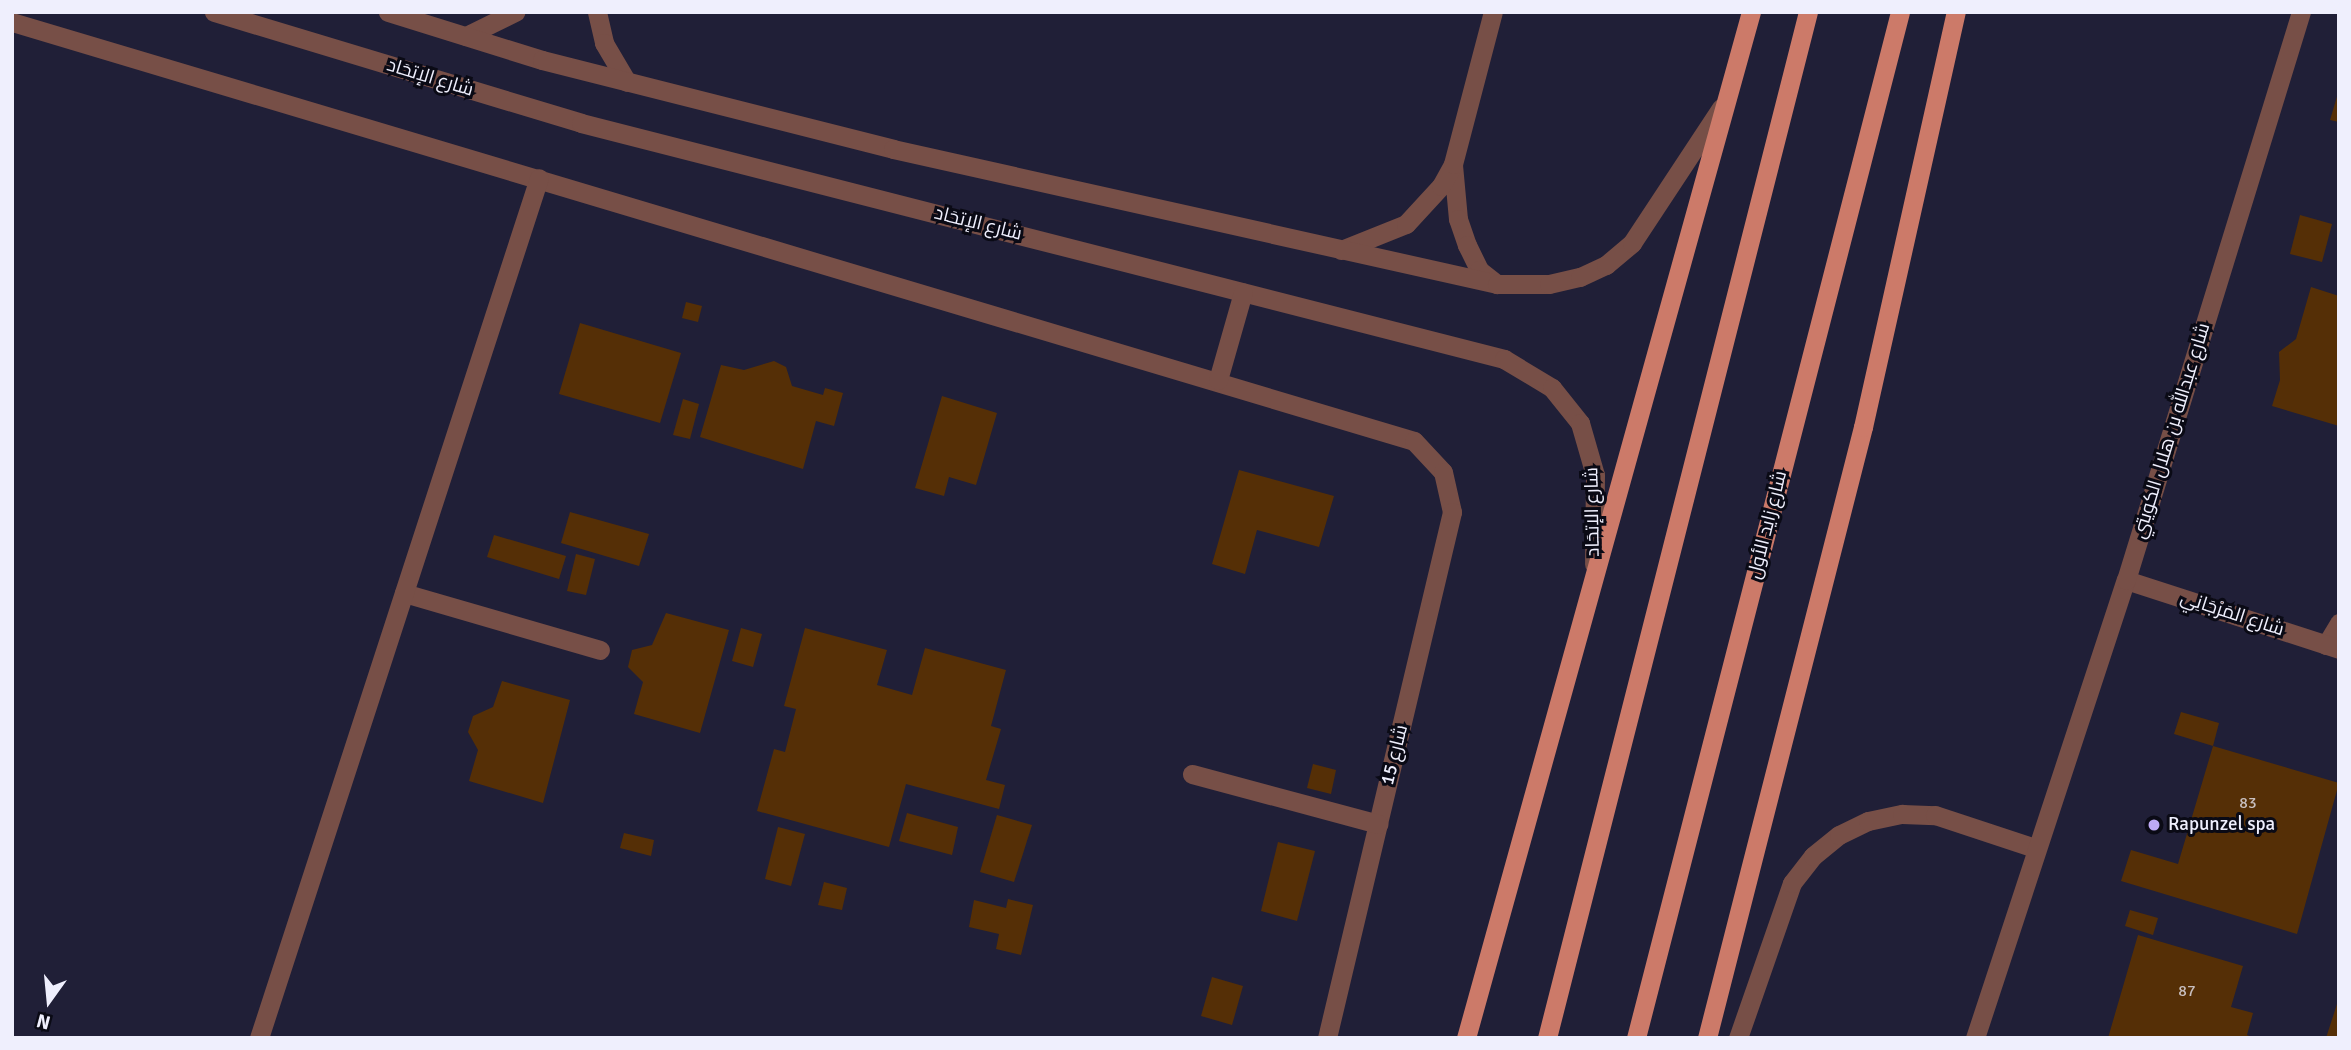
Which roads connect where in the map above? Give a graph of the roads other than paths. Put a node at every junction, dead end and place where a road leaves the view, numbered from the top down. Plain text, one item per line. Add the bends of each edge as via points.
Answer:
1 (214, 12) edge
2 (388, 12) edge
3 (515, 12) edge
4 (597, 12) edge
5 (1493, 12) edge
6 (1751, 12) edge
7 (1808, 12) edge
8 (1900, 12) edge
9 (1956, 12) edge
10 (2301, 12) edge
11 (12, 22) edge
12 (466, 36) junction
13 (627, 82) junction
14 (1721, 108) junction
15 (1453, 164) junction
16 (539, 178) junction
17 (1341, 250) junction
18 (1497, 284) junction
19 (1243, 292) junction
20 (1218, 380) junction
21 (1594, 570) junction
22 (2126, 580) junction
23 (404, 593) junction
24 (2339, 623) edge
25 (2332, 647) edge
26 (600, 650) dead end
27 (1192, 774) dead end
28 (1378, 824) junction
29 (2035, 848) junction
30 (258, 1038) edge
31 (1326, 1038) edge
32 (1466, 1038) edge
33 (1547, 1038) edge
34 (1636, 1038) edge
35 (1707, 1038) edge
36 (1738, 1038) edge
37 (1975, 1038) edge

1 - 19 street, شارع الإتحَاد via 581,123
2 - 12 street
3 - 12 street
4 - 13 street via 604,43
5 - 15 street
6 - 14 main road
7 - 33 main road
8 - 34 main road, شارع زايد الأول
9 - 35 main road via 1863,428
10 - 22 street, شارع عبدالله بن هلال الكويتي
11 - 16 street
12 - 13 street
13 - 17 street via 893,149
14 - 18 street via 1632,243 1606,265 1549,284
14 - 21 main road
15 - 17 street via 1441,186 1406,224
15 - 18 street via 1458,219 1467,245 1479,270
16 - 20 street
16 - 23 street
17 - 18 street
19 - 20 street
19 - 21 street, شارع الإتحَاد via 1483,352 1522,368 1552,388 1580,423 1592,456
20 - 28 street, شارع 15 via 1393,431 1414,441 1443,472 1452,512 1449,533
21 - 32 main road
22 - 25 street, شارع المَرْجَانِي
22 - 29 street, شارع عبدالله بن هلال الكويتي
23 - 26 street
23 - 30 street
24 - 25 street
27 - 28 street
28 - 31 street, شارع 15
29 - 36 street via 1935,815 1880,818 1839,835 1813,856 1792,883
29 - 37 street, شارع عبدالله بن هلال الكويتي

